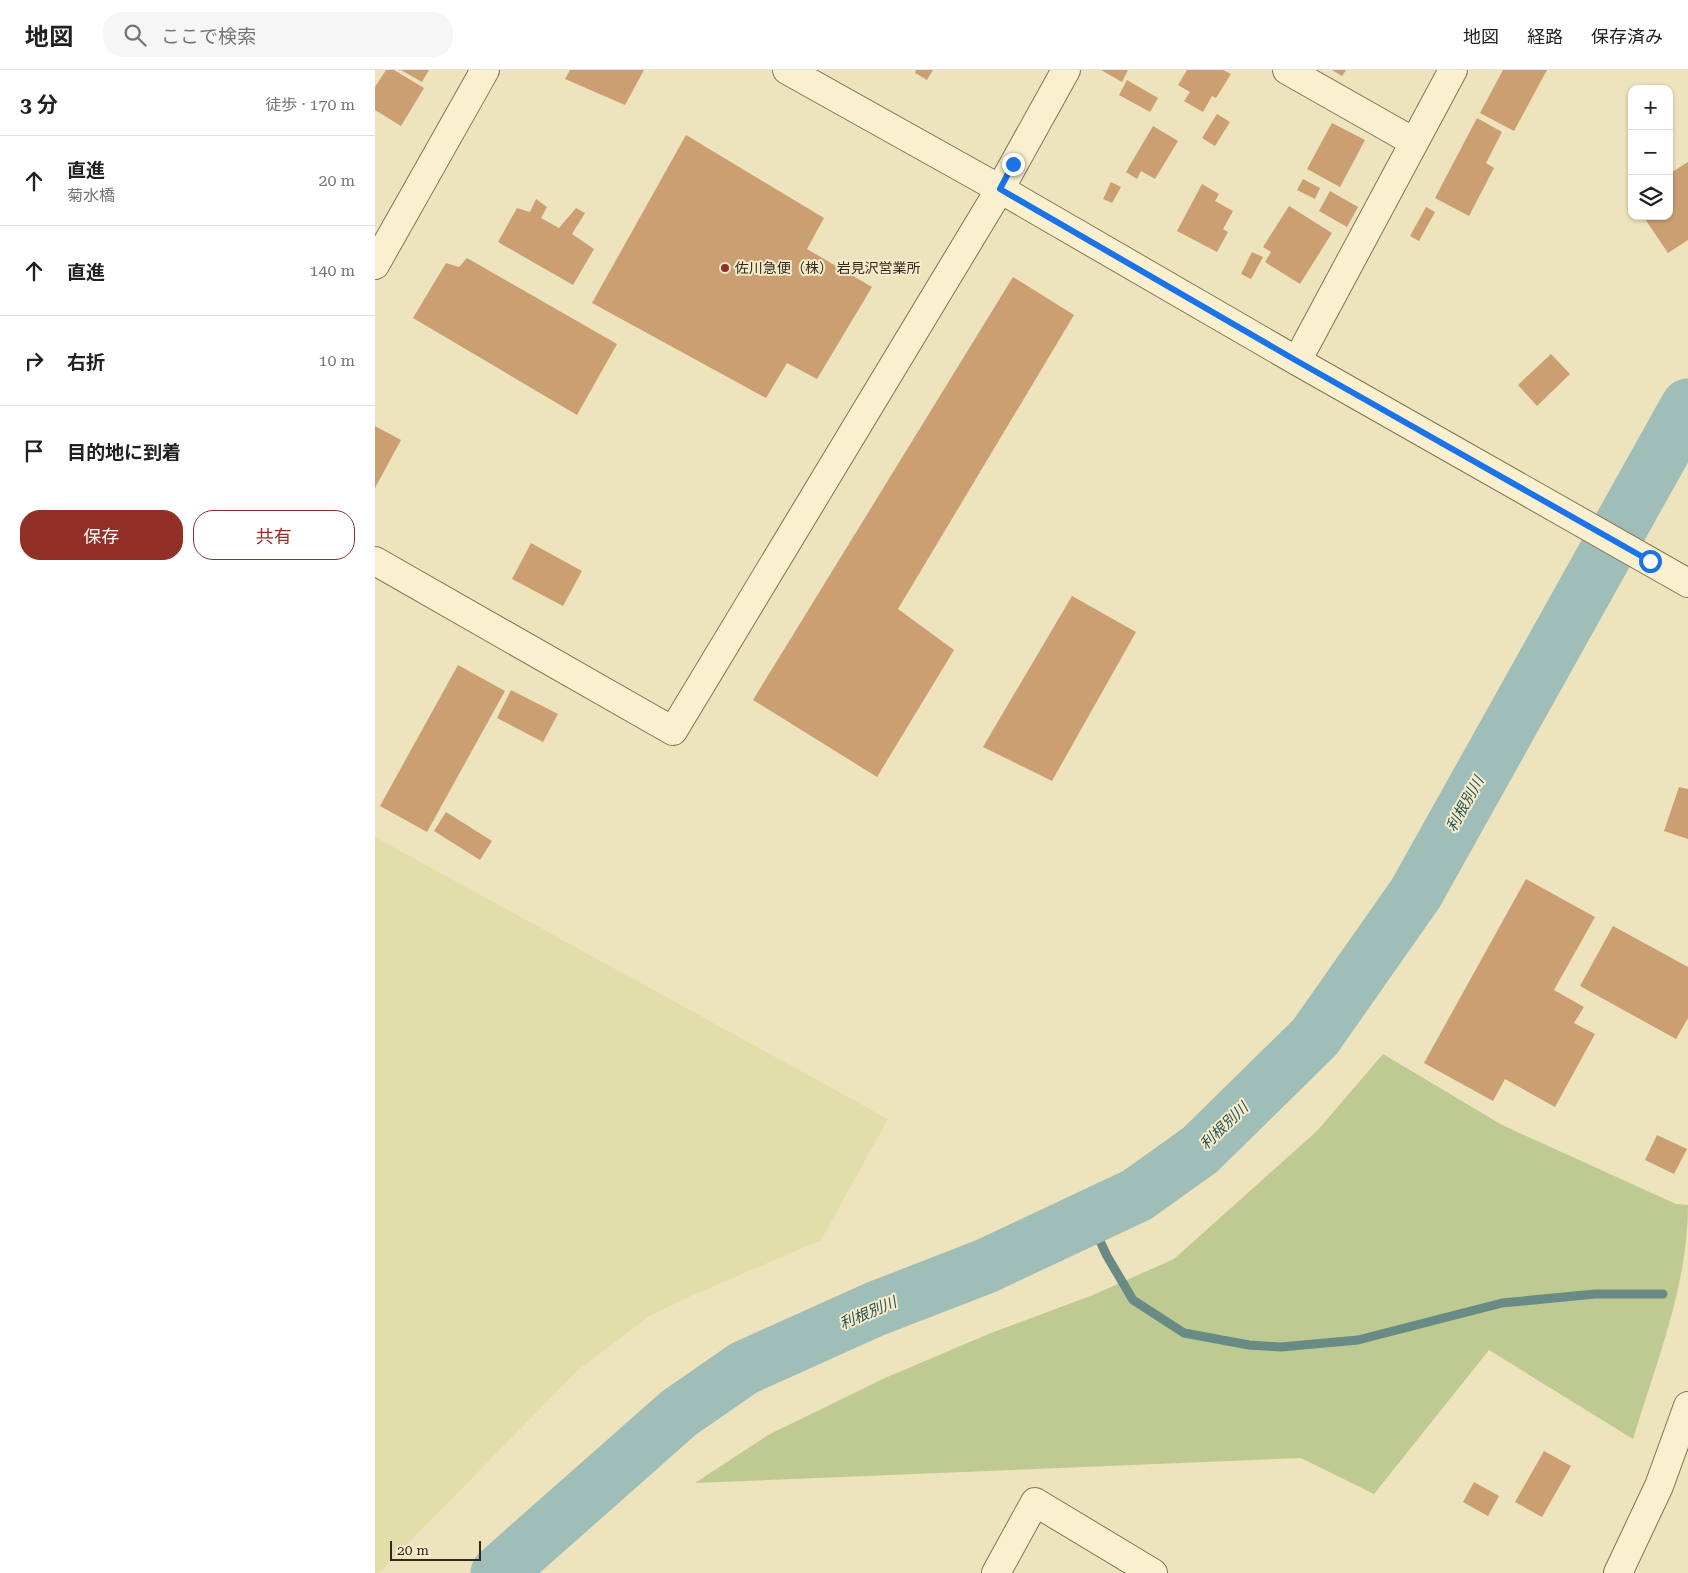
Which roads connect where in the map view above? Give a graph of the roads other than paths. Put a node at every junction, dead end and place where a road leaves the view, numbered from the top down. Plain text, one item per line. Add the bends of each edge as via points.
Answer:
1 (485, 70) edge
2 (787, 70) edge
3 (1066, 70) edge
4 (1287, 70) edge
5 (1453, 70) edge
6 (1414, 142) junction
7 (1000, 189) junction
8 (375, 265) edge
9 (1297, 361) junction
10 (375, 561) edge
11 (1688, 582) edge
12 (1688, 1406) edge
13 (995, 1573) edge
14 (1153, 1573) edge
15 (1617, 1573) edge

1 - 8 street
2 - 7 street
3 - 7 street
4 - 6 street
5 - 6 street
6 - 9 street
7 - 9 street
7 - 10 street via 673,731
9 - 11 street
12 - 15 street via 1659,1486
13 - 14 street via 1035,1502

